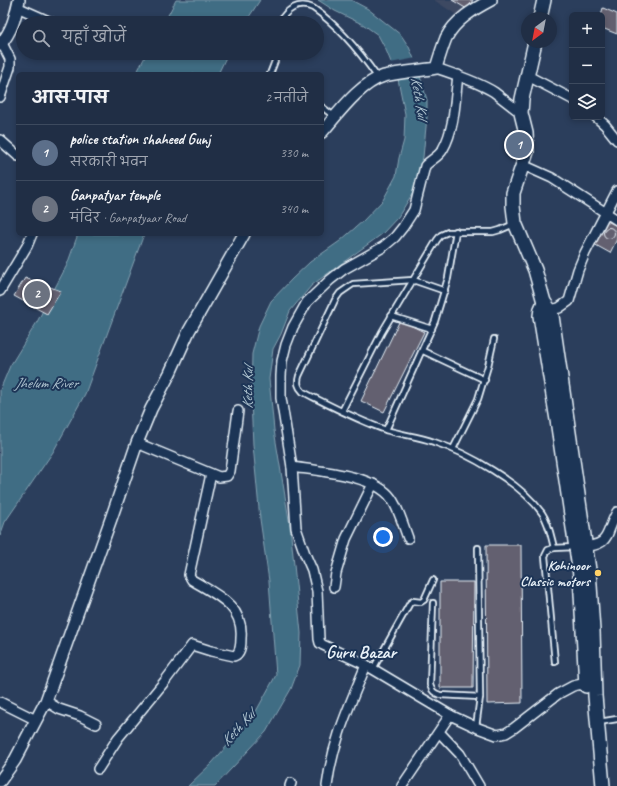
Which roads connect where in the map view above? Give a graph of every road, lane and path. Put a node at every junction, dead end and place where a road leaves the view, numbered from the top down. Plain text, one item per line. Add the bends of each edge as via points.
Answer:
1 (491, 0) edge
2 (544, 0) edge
3 (18, 4) edge
4 (541, 12) edge
5 (40, 16) edge
6 (284, 16) edge
7 (322, 16) edge
8 (324, 18) edge
9 (2, 39) edge
10 (534, 48) edge
11 (275, 60) edge
12 (434, 69) junction
13 (273, 72) edge
14 (458, 75) junction
15 (528, 76) junction
16 (381, 78) junction
17 (0, 97) edge
18 (569, 97) edge
19 (324, 109) edge
20 (521, 113) junction
21 (335, 117) junction
22 (599, 120) edge
23 (324, 130) edge
24 (0, 140) edge
25 (617, 140) edge
26 (16, 154) edge
27 (523, 165) junction
28 (617, 191) edge
29 (605, 213) junction
30 (617, 220) edge
31 (515, 223) junction
32 (456, 231) junction
33 (31, 236) edge
34 (243, 236) edge
35 (413, 280) junction
36 (0, 291) edge
37 (445, 291) junction
38 (547, 306) junction
39 (390, 316) junction
40 (432, 329) junction
41 (494, 338) dead end
42 (423, 351) junction
43 (485, 380) junction
44 (238, 411) dead end
45 (342, 411) junction
46 (386, 430) junction
47 (137, 443) junction
48 (453, 449) junction
49 (292, 467) junction
50 (211, 474) junction
51 (373, 484) junction
52 (617, 512) edge
53 (408, 538) dead end
54 (581, 547) junction
55 (478, 548) dead end
56 (554, 548) junction
57 (433, 580) dead end
58 (334, 587) dead end
59 (433, 603) dead end
60 (555, 662) dead end
61 (369, 667) junction
62 (590, 682) junction
63 (480, 697) junction
64 (46, 701) junction
65 (0, 702) edge
66 (450, 715) junction
67 (617, 719) edge
68 (36, 720) junction
69 (597, 722) junction
70 (96, 724) dead end
71 (476, 727) junction
72 (439, 732) junction
73 (98, 769) dead end
74 (0, 781) edge
75 (406, 785) edge
76 (326, 786) edge
77 (479, 786) edge
78 (594, 786) edge
79 (603, 786) edge

1 - 12 street via 466,15 454,26
2 - 4 main road
3 - 5 street
3 - 9 street via 12,28
6 - 7 lane via 300,5 313,8
8 - 16 lane via 346,37
9 - 17 street via 10,67
10 - 15 main road
11 - 13 lane
12 - 14 street
12 - 16 street
14 - 20 street via 494,93
14 - 49 street via 449,136 443,150 425,166 414,210 403,228 383,247 344,269 318,290 307,302 293,327 286,344 281,376 281,398
15 - 18 street
15 - 20 main road
16 - 21 street via 351,99
19 - 21 lane
20 - 27 main road via 527,142
21 - 23 street
22 - 25 street
24 - 26 street
27 - 29 street via 552,178
27 - 31 main road via 513,193
28 - 29 street
29 - 30 street
29 - 38 street via 578,270 569,301 560,308
31 - 32 lane via 492,232
31 - 38 main road
32 - 35 lane via 441,235
32 - 37 lane
33 - 36 street
34 - 47 street via 189,331
35 - 37 lane
35 - 39 lane
35 - 45 lane via 353,284 335,300 297,382 303,392
37 - 40 lane
38 - 54 main road via 540,316
39 - 40 lane
39 - 45 lane
40 - 42 lane
41 - 43 lane
42 - 43 lane
42 - 46 lane
43 - 48 lane via 478,400
44 - 50 street via 230,471 223,478
45 - 46 lane
46 - 48 lane via 433,441
47 - 50 street
47 - 64 street
48 - 56 lane via 508,480 534,503 547,522
49 - 51 street via 350,476
49 - 61 street via 296,528 317,591 320,643
50 - 73 street via 189,575 192,580 224,599 234,609 242,632 239,651 234,656 192,645 118,738
51 - 53 street via 392,498
51 - 58 street via 346,539
52 - 54 street via 605,540 598,545
54 - 56 lane
54 - 62 main road via 580,575
55 - 63 lane
56 - 60 lane via 548,550 545,556
57 - 61 lane via 424,600 410,603
59 - 63 lane via 431,689 440,695
61 - 66 street
61 - 76 street via 337,738
62 - 69 main road
62 - 71 street via 573,686 558,694 506,732 489,733
62 - 78 main road
63 - 71 lane
64 - 68 street
64 - 70 street
65 - 68 street
66 - 71 street
66 - 72 street
67 - 69 lane
68 - 74 street via 15,760
69 - 79 main road
72 - 75 street
72 - 77 street via 460,754

